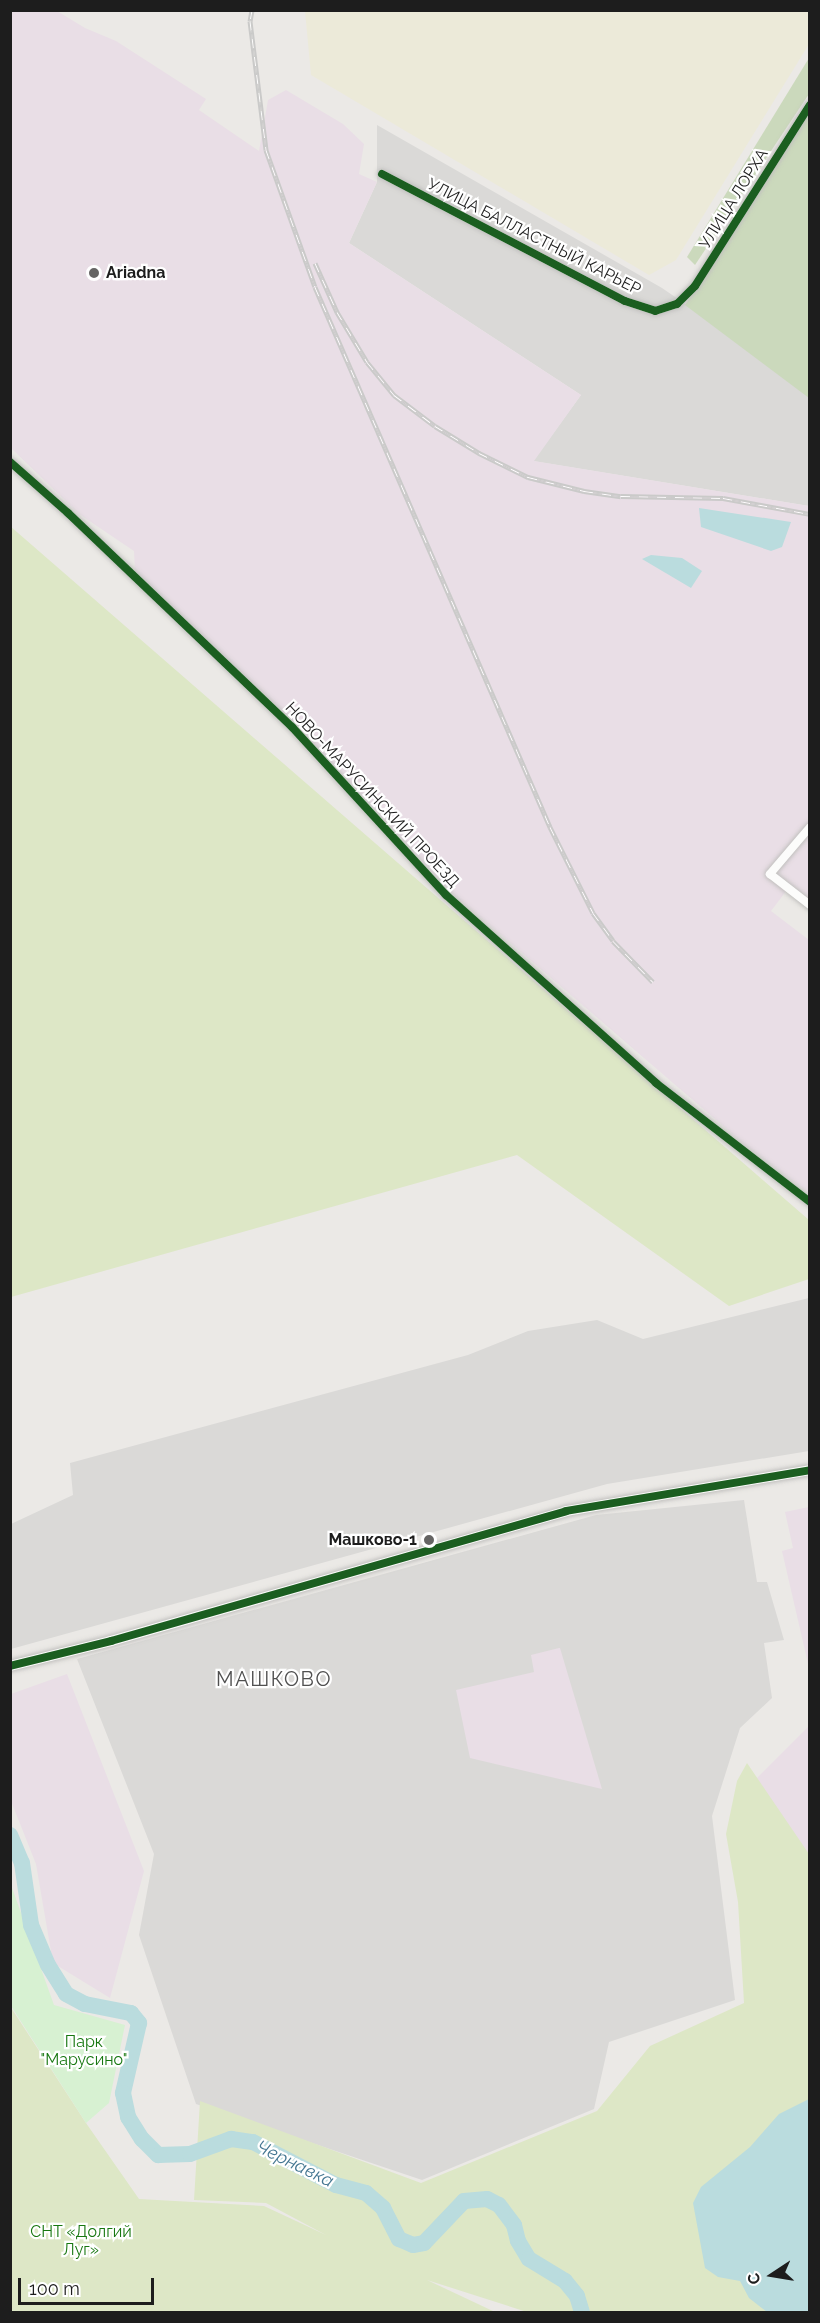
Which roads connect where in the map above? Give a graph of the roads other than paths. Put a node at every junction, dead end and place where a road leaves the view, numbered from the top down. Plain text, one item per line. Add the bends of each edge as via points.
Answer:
1 (810, 105) edge
2 (382, 174) dead end
3 (678, 304) joint
4 (10, 462) edge
5 (810, 827) edge
6 (810, 905) edge
7 (810, 1202) edge
8 (810, 1470) edge
9 (10, 1666) edge

1 - 3 street, УЛИЦА ЛОРХА via 695,286
2 - 3 street, УЛИЦА БАЛЛАСТНЫЙ КАРЬЕР via 625,301 656,311
4 - 7 street, НОВО-МАРУСИНСКИЙ ПРОЕЗД via 292,727 446,895 656,1083
5 - 6 street via 770,874
8 - 9 street via 566,1511 111,1641

